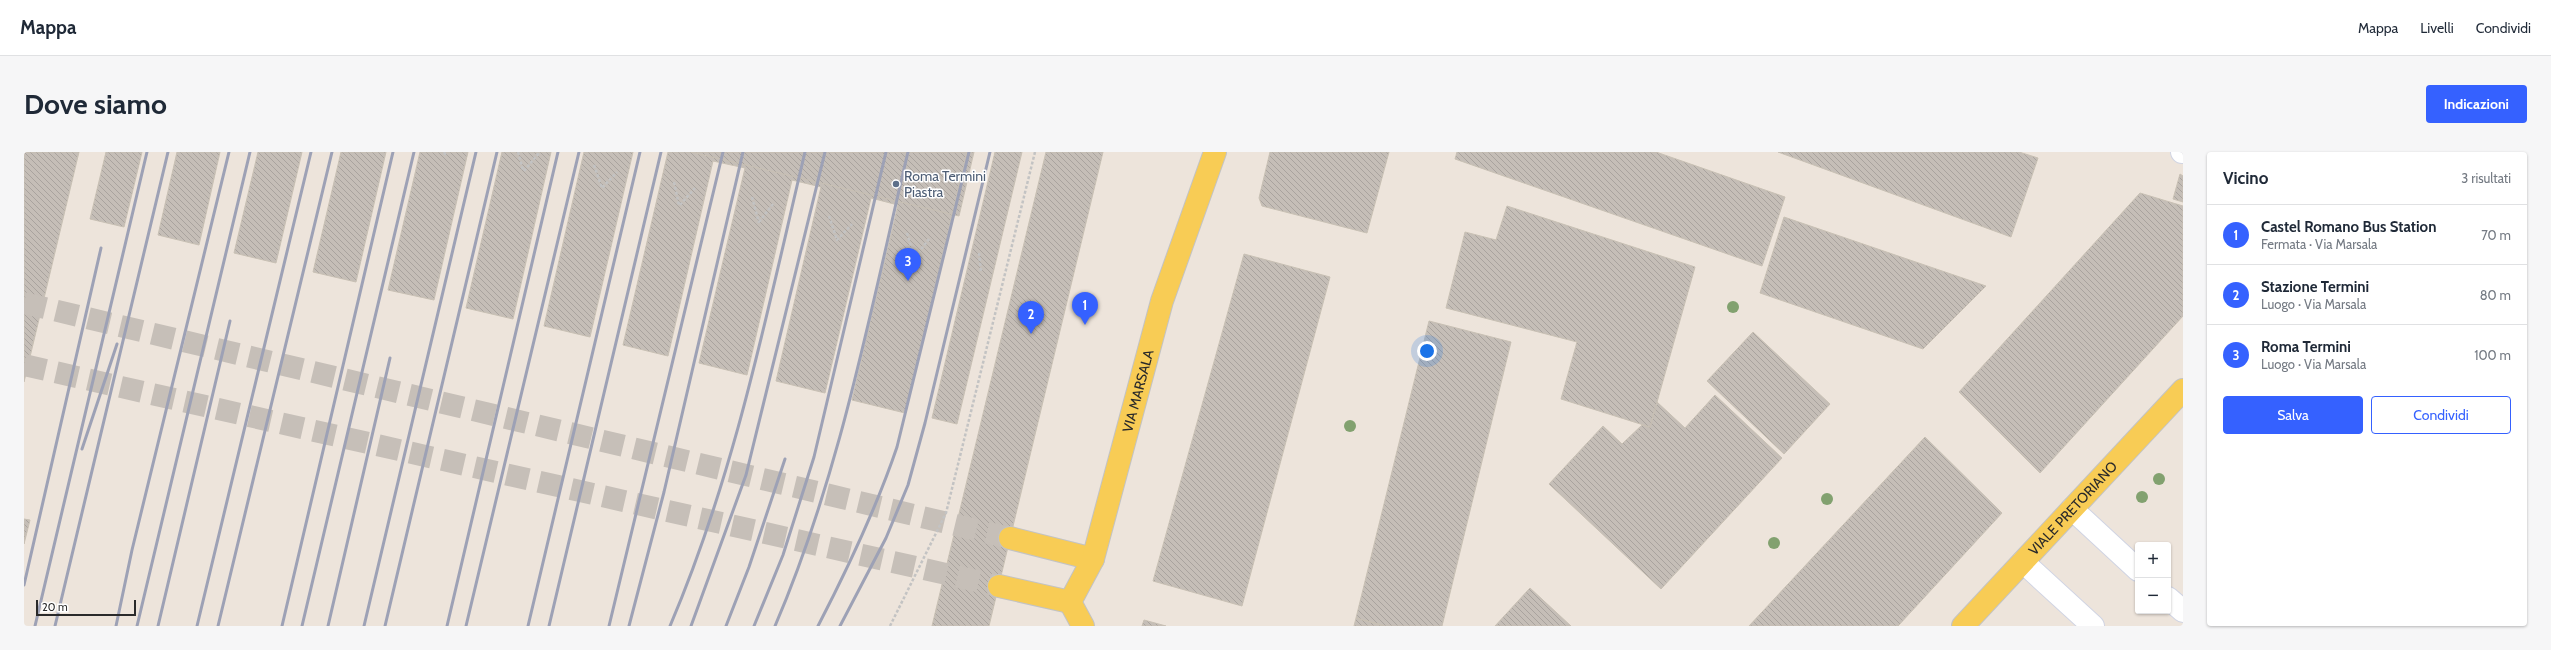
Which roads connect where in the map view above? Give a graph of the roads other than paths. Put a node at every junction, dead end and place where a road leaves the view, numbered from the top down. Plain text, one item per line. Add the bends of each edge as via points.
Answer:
1 (1215, 152) edge
2 (2183, 390) edge
3 (2072, 509) junction
4 (1010, 538) tunnel mouth
5 (1092, 559) junction
6 (2023, 562) junction
7 (2135, 567) edge
8 (999, 586) tunnel mouth
9 (2171, 601) edge
10 (1070, 602) junction
11 (2183, 611) edge
12 (1083, 626) edge
13 (1963, 626) edge
14 (2094, 626) edge

1 - 5 main road, VIA MARSALA via 1158,312
2 - 3 main road, VIALE PRETORIANO
3 - 6 main road, VIALE PRETORIANO
3 - 7 street
4 - 5 main road
5 - 10 main road, VIA MARSALA
6 - 13 main road, VIALE PRETORIANO
6 - 14 street
8 - 10 main road
9 - 11 street
10 - 12 main road

